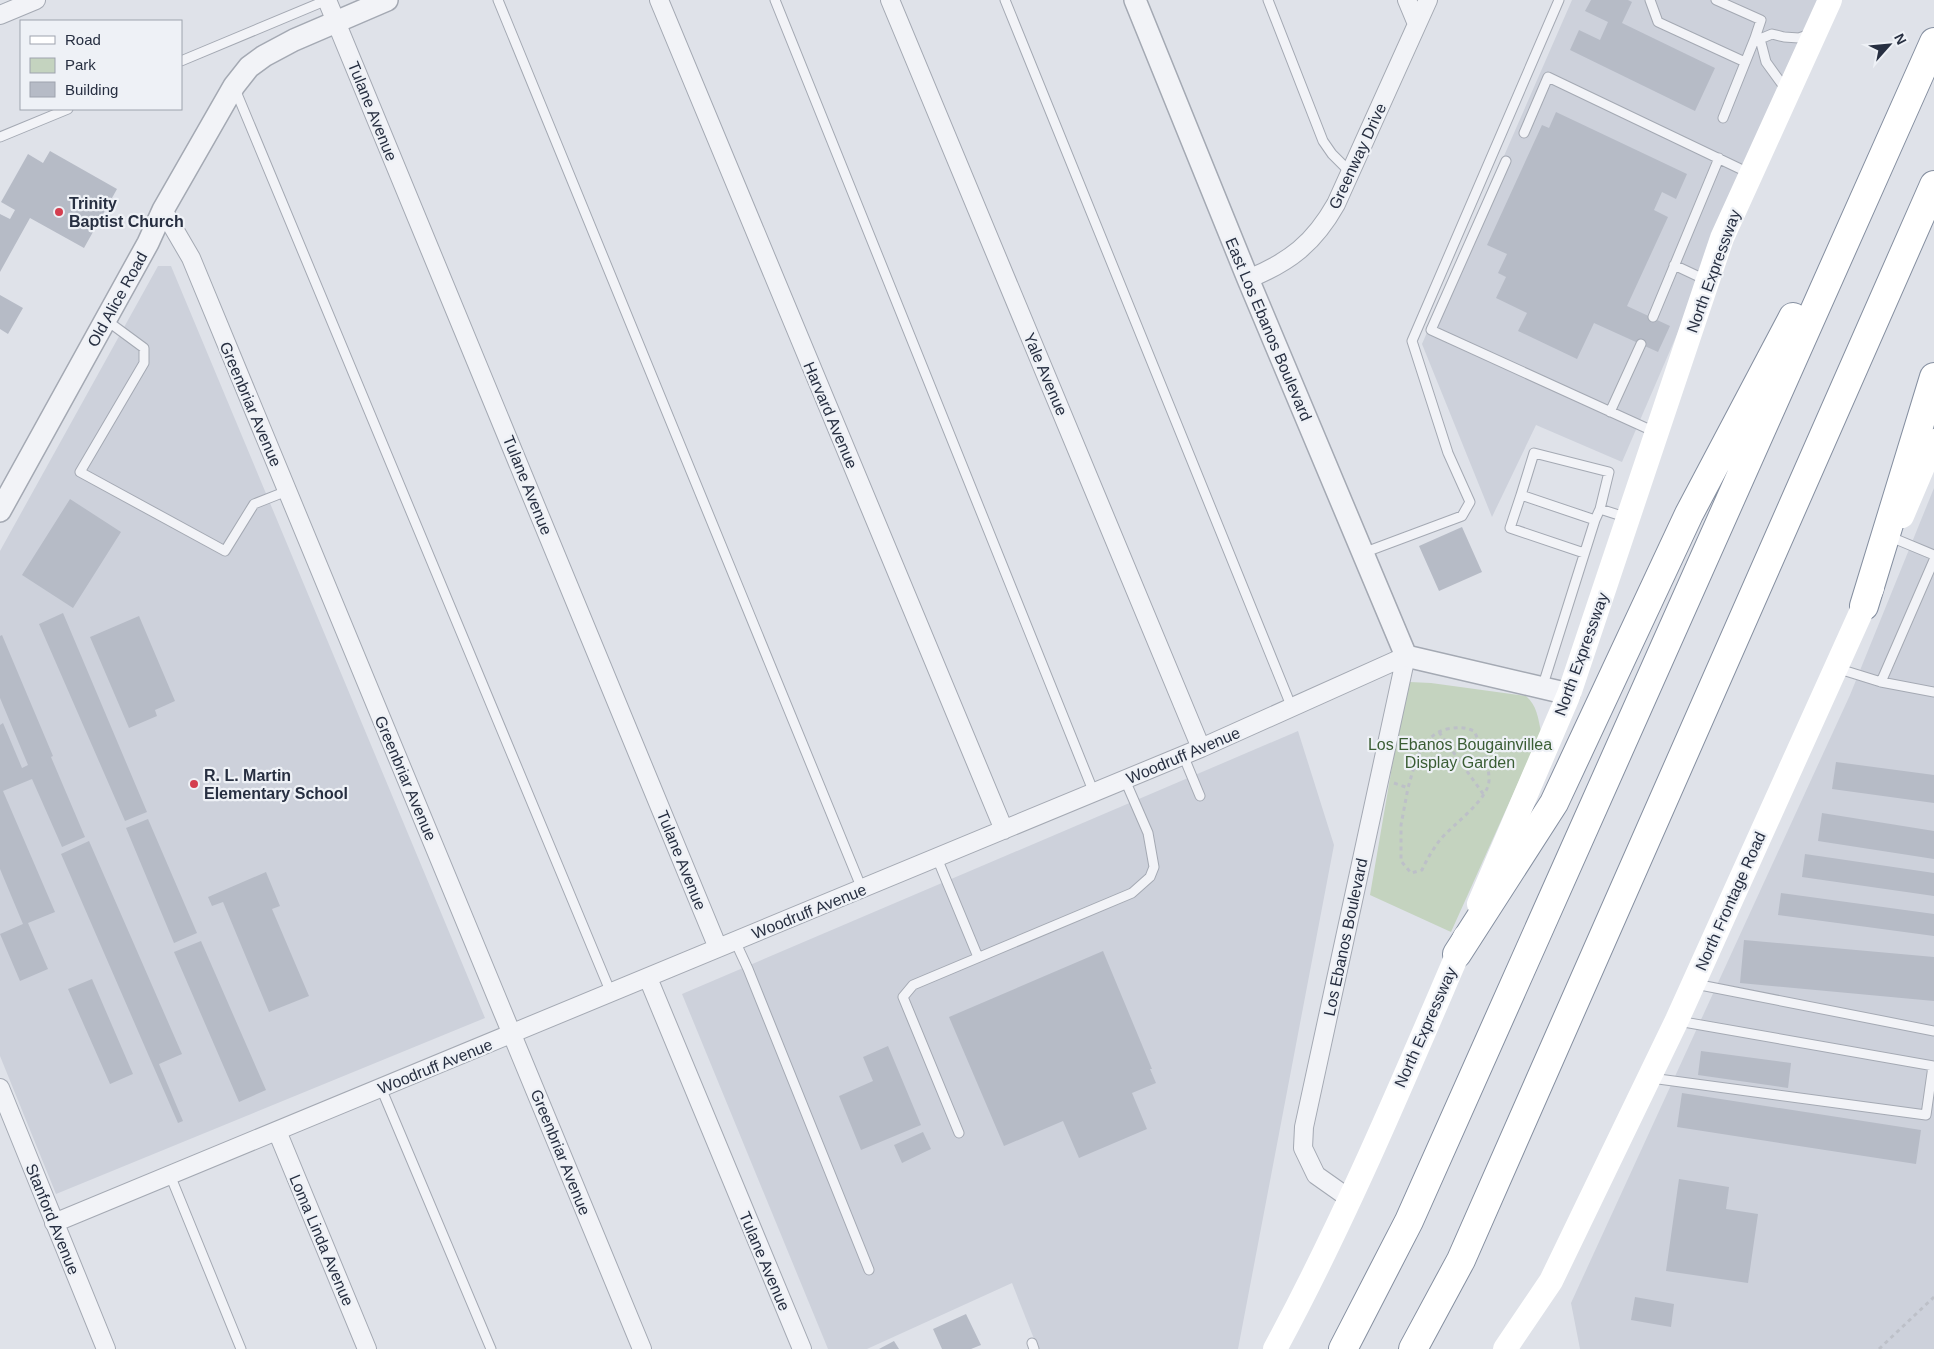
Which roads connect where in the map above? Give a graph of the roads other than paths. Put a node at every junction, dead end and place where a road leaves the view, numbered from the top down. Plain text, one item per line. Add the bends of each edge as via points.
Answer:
1 (327, 0) edge
2 (387, 0) edge
3 (498, 0) edge
4 (659, 0) edge
5 (775, 0) edge
6 (890, 0) edge
7 (1005, 0) edge
8 (1135, 0) edge
9 (1268, 0) edge
10 (1407, 0) edge
11 (1428, 0) edge
12 (1559, 0) edge
13 (1650, 0) edge
14 (1716, 0) edge
15 (1830, 0) edge
16 (31, 1) edge
17 (0, 15) edge
18 (337, 22) junction
19 (1417, 24) junction
20 (1815, 33) junction
21 (1758, 38) junction
22 (1934, 42) edge
23 (182, 61) edge
24 (1745, 62) junction
25 (234, 86) junction
26 (1788, 93) junction
27 (1908, 99) junction
28 (66, 110) edge
29 (1723, 118) dead end
30 (1524, 134) dead end
31 (0, 137) edge
32 (1719, 158) junction
33 (1506, 161) dead end
34 (1350, 172) junction
35 (1751, 174) junction
36 (1934, 185) edge
37 (163, 210) junction
38 (1674, 265) junction
39 (1248, 279) junction
40 (1708, 281) junction
41 (1653, 317) dead end
42 (105, 320) junction
43 (1641, 344) dead end
44 (1934, 377) edge
45 (1610, 412) junction
46 (1657, 432) junction
47 (1934, 441) edge
48 (287, 491) junction
49 (1521, 495) junction
50 (1600, 509) junction
51 (0, 511) edge
52 (1628, 518) junction
53 (1595, 520) junction
54 (1893, 538) junction
55 (1363, 553) junction
56 (1584, 553) junction
57 (1934, 555) edge
58 (1934, 560) edge
59 (1864, 606) junction
60 (1406, 656) junction
61 (1836, 668) junction
62 (1881, 682) junction
63 (1542, 688) junction
64 (1934, 692) edge
65 (1569, 694) junction
66 (1292, 708) junction
67 (1201, 748) junction
68 (1184, 755) junction
69 (1125, 780) junction
70 (1094, 793) junction
71 (1200, 796) dead end
72 (1004, 830) junction
73 (937, 858) junction
74 (862, 889) junction
75 (735, 941) junction
76 (718, 948) junction
77 (1458, 954) junction
78 (978, 957) junction
79 (648, 978) junction
80 (1693, 984) junction
81 (611, 993) junction
82 (1677, 1020) junction
83 (1934, 1031) edge
84 (512, 1034) junction
85 (1934, 1066) edge
86 (1648, 1078) junction
87 (0, 1088) edge
88 (381, 1088) junction
89 (277, 1131) junction
90 (959, 1134) dead end
91 (170, 1175) junction
92 (1350, 1199) junction
93 (54, 1223) junction
94 (869, 1270) dead end
95 (106, 1349) edge
96 (241, 1349) edge
97 (367, 1349) edge
98 (491, 1349) edge
99 (642, 1349) edge
100 (802, 1349) edge
101 (1276, 1349) edge
102 (1343, 1349) edge
103 (1413, 1349) edge
104 (1505, 1349) edge

1 - 18 street, Tulane Avenue
1 - 23 lane
2 - 18 street, Old Alice Road
3 - 74 lane
4 - 72 street, Harvard Avenue
5 - 70 lane
6 - 67 street, Yale Avenue
7 - 66 lane
8 - 39 street, East Los Ebanos Boulevard
9 - 34 lane via 1323,141
10 - 19 street
11 - 19 street, Greenway Drive
12 - 55 lane via 1412,341 1448,453 1470,502 1462,516
13 - 24 lane via 1658,22
14 - 21 lane via 1761,20
15 - 20 main road, North Expressway
16 - 17 street
18 - 25 street, Old Alice Road via 264,56
18 - 76 street, Tulane Avenue
19 - 34 street, Greenway Drive
20 - 21 lane via 1799,38 1772,34
20 - 26 main road, North Expressway
21 - 24 lane
21 - 26 lane via 1766,62
22 - 27 highway
24 - 29 lane
25 - 37 street, Old Alice Road
25 - 81 lane
26 - 35 main road, North Expressway
27 - 77 highway via 1689,514 1554,802
27 - 102 highway via 1409,1221
28 - 31 lane
30 - 32 lane via 1548,77
32 - 35 lane
32 - 38 lane
33 - 45 lane via 1430,330
34 - 39 street, Greenway Drive via 1336,204 1312,239 1285,261
35 - 40 main road, North Expressway via 1722,238
36 - 103 highway via 1461,1260
37 - 42 street, Old Alice Road
37 - 48 street, Greenbriar Avenue via 190,258
38 - 40 lane
38 - 41 lane
39 - 55 street, East Los Ebanos Boulevard
40 - 46 main road, North Expressway
42 - 48 lane via 144,348 144,363 80,472 225,551 254,504
42 - 51 street, Old Alice Road
43 - 45 lane
44 - 59 highway
45 - 46 lane
46 - 52 main road, North Expressway
47 - 54 main road, North Frontage Road
48 - 84 street, Greenbriar Avenue
49 - 50 lane via 1534,453 1609,472
49 - 53 lane
49 - 56 lane via 1510,528
50 - 52 lane
50 - 53 lane
52 - 65 main road, North Expressway
53 - 56 lane
54 - 57 lane
54 - 59 main road, North Frontage Road
55 - 60 street, East Los Ebanos Boulevard
56 - 63 lane
58 - 62 lane
59 - 61 main road, North Frontage Road
60 - 63 street
60 - 66 street, Woodruff Avenue
60 - 92 street, Los Ebanos Boulevard via 1304,1134 1303,1148 1316,1175
61 - 62 lane
61 - 80 main road, North Frontage Road
62 - 64 lane
63 - 65 street
65 - 77 main road, North Expressway
66 - 67 street, Woodruff Avenue
67 - 68 street, Woodruff Avenue
68 - 69 street, Woodruff Avenue
68 - 71 lane
69 - 70 street, Woodruff Avenue
69 - 78 lane via 1148,833 1154,866 1150,877 1132,893
70 - 72 street, Woodruff Avenue
72 - 73 street, Woodruff Avenue
73 - 74 street, Woodruff Avenue
73 - 78 lane
74 - 75 street, Woodruff Avenue
75 - 76 street, Woodruff Avenue
75 - 94 lane
76 - 79 street, Woodruff Avenue
77 - 92 main road, North Expressway
78 - 90 lane via 913,985 903,997
79 - 81 street, Woodruff Avenue
79 - 100 street, Tulane Avenue
80 - 82 main road, North Frontage Road
80 - 83 lane
81 - 84 street, Woodruff Avenue
82 - 85 lane
82 - 86 main road, North Frontage Road
84 - 88 street, Woodruff Avenue
84 - 99 street, Greenbriar Avenue
85 - 86 lane via 1926,1115
86 - 104 main road, North Frontage Road via 1551,1281
87 - 93 street, Stanford Avenue
88 - 89 street, Woodruff Avenue
88 - 98 lane
89 - 91 street, Woodruff Avenue
89 - 97 street, Loma Linda Avenue
91 - 93 street, Woodruff Avenue
91 - 96 lane
92 - 101 main road, North Expressway
93 - 95 street, Stanford Avenue

